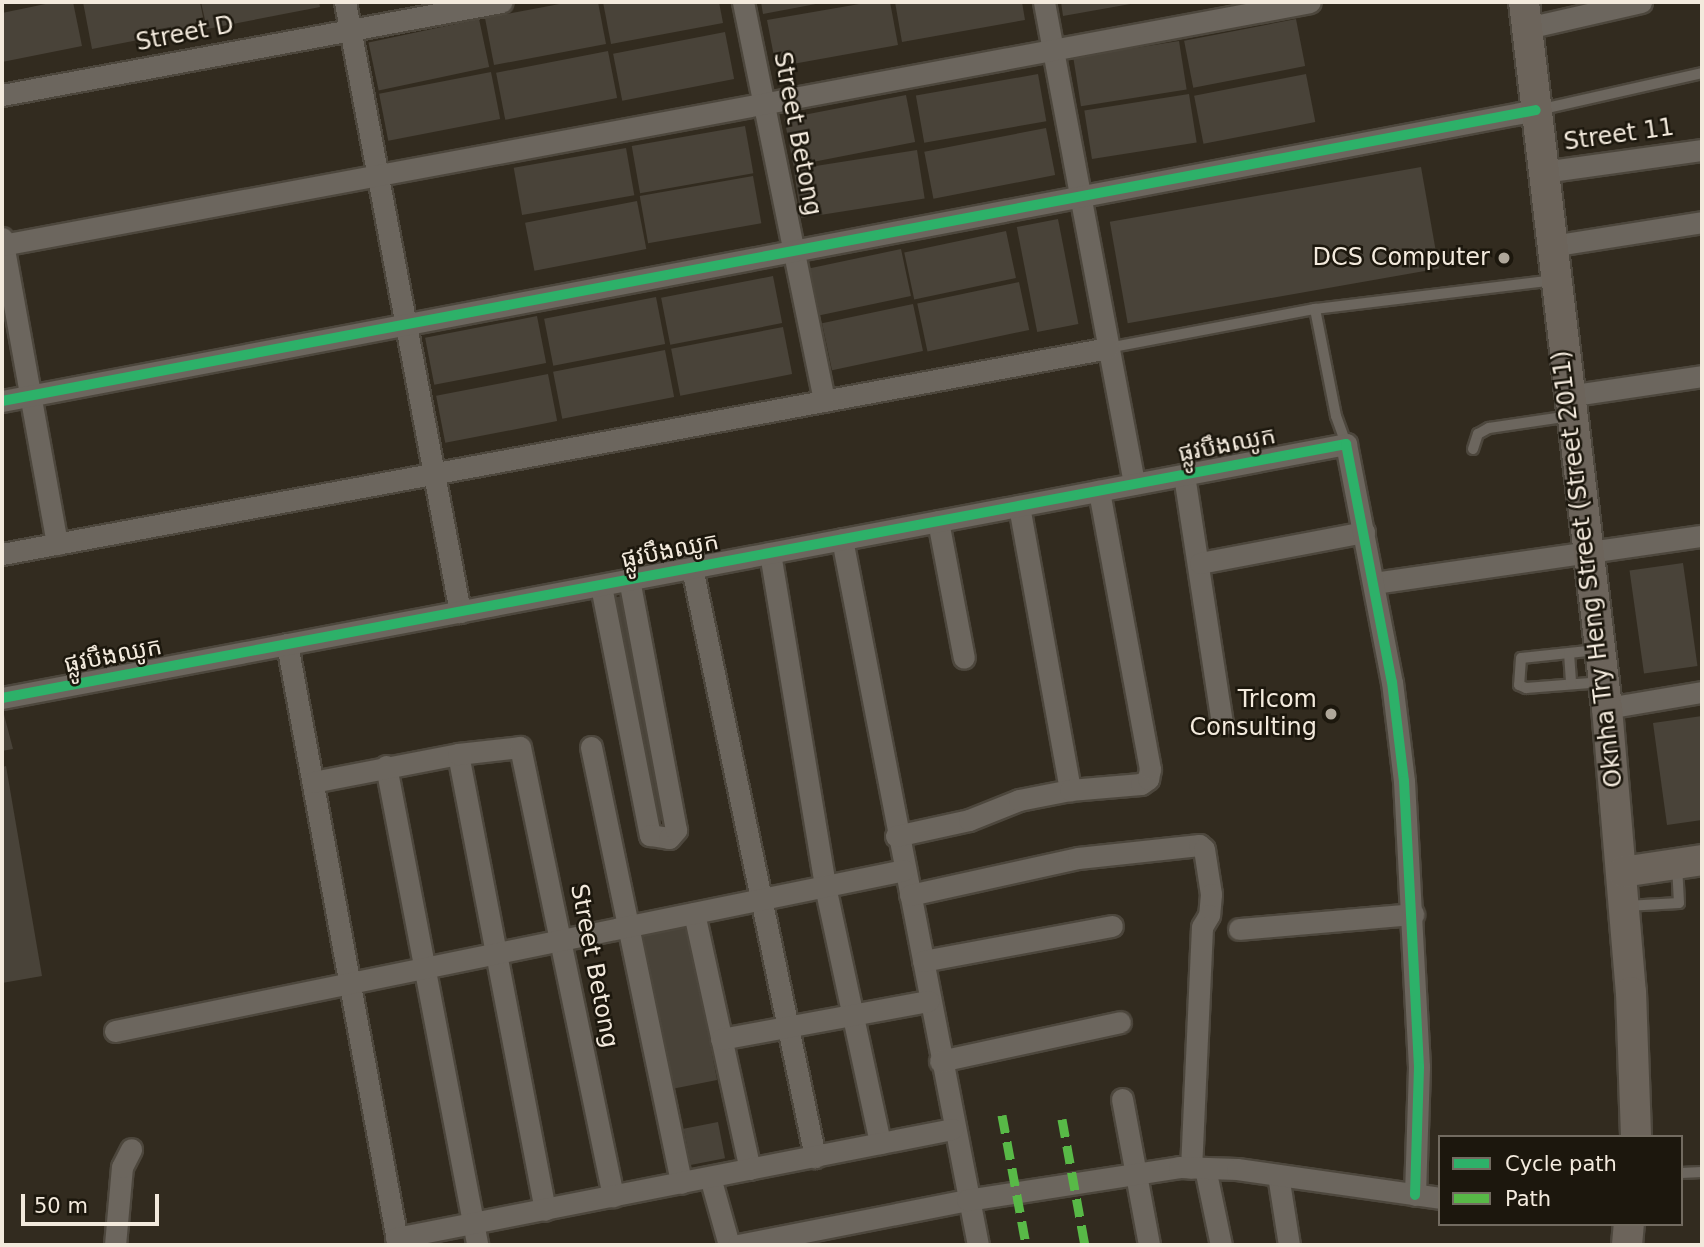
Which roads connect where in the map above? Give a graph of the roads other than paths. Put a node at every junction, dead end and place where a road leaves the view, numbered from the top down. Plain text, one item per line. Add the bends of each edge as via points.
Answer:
1 (345, 2) edge
2 (502, 2) edge
3 (743, 2) edge
4 (1044, 2) edge
5 (1310, 2) edge
6 (1642, 2) edge
7 (1525, 15) edge
8 (350, 30) junction
9 (1052, 50) junction
10 (1702, 73) edge
11 (2, 95) edge
12 (764, 103) junction
13 (1536, 110) junction
14 (1702, 150) edge
15 (1543, 172) junction
16 (378, 175) junction
17 (1080, 199) junction
18 (1702, 222) edge
19 (2, 242) edge
20 (1551, 246) junction
21 (794, 253) junction
22 (1554, 281) junction
23 (1315, 309) junction
24 (406, 326) junction
25 (1108, 348) junction
26 (1702, 376) edge
27 (30, 396) junction
28 (2, 401) edge
29 (824, 401) junction
30 (1568, 406) junction
31 (1346, 444) junction
32 (1474, 449) dead end
33 (434, 474) junction
34 (1184, 475) junction
35 (1134, 484) junction
36 (1099, 491) junction
37 (1019, 506) junction
38 (938, 521) junction
39 (1364, 532) junction
40 (1702, 536) edge
41 (842, 539) junction
42 (57, 544) junction
43 (1588, 552) junction
44 (770, 553) junction
45 (2, 554) edge
46 (1200, 563) junction
47 (692, 568) junction
48 (629, 580) junction
49 (1374, 583) junction
50 (601, 586) junction
51 (460, 612) junction
52 (287, 644) junction
53 (1600, 650) junction
54 (1569, 653) junction
55 (964, 658) dead end
56 (1571, 684) junction
57 (1702, 692) edge
58 (1605, 695) junction
59 (2, 698) edge
60 (1222, 722) dead end
61 (591, 747) dead end
62 (458, 754) junction
63 (386, 766) junction
64 (313, 782) junction
65 (1070, 790) junction
66 (896, 836) junction
67 (1690, 862) edge
68 (904, 870) junction
69 (1622, 872) junction
70 (825, 886) junction
71 (910, 895) junction
72 (759, 900) junction
73 (1625, 906) junction
74 (694, 913) junction
75 (1413, 914) junction
76 (631, 926) junction
77 (1112, 926) dead end
78 (1239, 929) dead end
79 (562, 940) junction
80 (494, 954) junction
81 (923, 961) junction
82 (423, 968) junction
83 (350, 984) junction
84 (929, 1001) junction
85 (853, 1014) junction
86 (1120, 1022) dead end
87 (787, 1027) junction
88 (115, 1031) dead end
89 (722, 1039) junction
90 (940, 1062) junction
91 (1122, 1099) dead end
92 (952, 1129) junction
93 (1636, 1135) edge
94 (880, 1143) junction
95 (131, 1149) dead end
96 (815, 1157) junction
97 (1198, 1168) junction
98 (750, 1169) junction
99 (1135, 1171) junction
100 (1702, 1172) edge
101 (1683, 1173) edge
102 (1278, 1175) junction
103 (710, 1177) junction
104 (681, 1183) junction
105 (1415, 1195) junction
106 (613, 1196) junction
107 (1438, 1198) edge
108 (967, 1200) junction
109 (545, 1210) junction
110 (475, 1235) edge
111 (397, 1242) edge
112 (115, 1245) edge
113 (729, 1245) edge
114 (738, 1245) edge
115 (978, 1245) edge
116 (1149, 1245) edge
117 (1221, 1245) edge
118 (1289, 1245) edge

1 - 8 street
2 - 8 street, Street D
3 - 12 street, Street Betong
4 - 9 street
5 - 9 street
6 - 7 street
7 - 13 main road, Oknha Try Heng Street (Street 2011)
8 - 11 street, Street D
8 - 16 street
9 - 12 street
9 - 17 street
10 - 13 lane
12 - 16 street
12 - 21 street, Street Betong
13 - 15 main road, Oknha Try Heng Street (Street 2011)
13 - 17 street
14 - 15 street, Street 11
15 - 20 main road, Oknha Try Heng Street (Street 2011)
16 - 19 street
16 - 24 street
17 - 21 street
17 - 25 street
18 - 20 street
19 - 27 street
20 - 22 main road, Oknha Try Heng Street (Street 2011)
21 - 24 street
21 - 29 street, Street Betong
22 - 23 lane
22 - 30 main road, Oknha Try Heng Street (Street 2011)
23 - 25 lane
23 - 31 lane
24 - 27 street
24 - 33 street
25 - 29 street
25 - 35 street
26 - 30 street
27 - 28 street
27 - 42 street
29 - 33 street
30 - 32 lane via 1489,428 1478,434
30 - 43 main road, Oknha Try Heng Street (Street 2011)
31 - 34 street, ផ្លូវបឹងឈូក
31 - 39 street
33 - 42 street
33 - 51 street
34 - 35 street, ផ្លូវបឹងឈូក
34 - 46 street
35 - 36 street, ផ្លូវបឹងឈូក
36 - 37 street, ផ្លូវបឹងឈូក
36 - 65 street via 1150,769 1149,779 1141,784
37 - 38 street, ផ្លូវបឹងឈូក
37 - 65 street
38 - 41 street, ផ្លូវបឹងឈូក
38 - 55 street
39 - 46 street
39 - 49 street
40 - 43 street via 1630,554
41 - 44 street, ផ្លូវបឹងឈូក
41 - 66 street
42 - 45 street
43 - 49 street
43 - 53 main road, Oknha Try Heng Street (Street 2011)
44 - 47 street, ផ្លូវបឹងឈូក
44 - 70 street
46 - 60 street
47 - 48 street, ផ្លូវបឹងឈូក
47 - 72 street
48 - 50 street, ផ្លូវបឹងឈូក
48 - 50 street via 676,830 669,838 650,835
49 - 75 street via 1404,781
50 - 51 street, ផ្លូវបឹងឈូក
51 - 52 street, ផ្លូវបឹងឈូក
52 - 59 street, ផ្លូវបឹងឈូក
52 - 64 street
53 - 54 lane
53 - 58 main road, Oknha Try Heng Street (Street 2011)
54 - 56 lane
54 - 56 lane via 1518,660 1519,685
56 - 58 lane
57 - 58 street
58 - 69 main road, Oknha Try Heng Street (Street 2011)
61 - 76 street
62 - 63 street
62 - 79 street, Street Betong via 520,747
62 - 80 street
63 - 64 street
63 - 82 street
64 - 83 street
65 - 66 street
66 - 68 street
67 - 69 main road
67 - 73 lane via 1679,903
68 - 70 street
68 - 71 street
69 - 73 main road, Oknha Try Heng Street (Street 2011)
70 - 72 street
70 - 85 street
71 - 81 street
71 - 97 street via 1079,858 1199,845 1204,849 1211,894 1202,928
72 - 74 street
72 - 87 street
73 - 93 main road, Oknha Try Heng Street (Street 2011)
74 - 76 street
74 - 89 street
75 - 78 street
75 - 105 street via 1419,1067
76 - 79 street
76 - 104 street
77 - 81 street
79 - 80 street
79 - 106 street, Street Betong
80 - 82 street
80 - 109 street
81 - 84 street
82 - 83 street
82 - 110 street
83 - 88 street
83 - 111 street
84 - 85 street
84 - 90 street
85 - 87 street
85 - 94 street
86 - 90 street
87 - 89 street
87 - 96 street
89 - 98 street
90 - 92 street
91 - 99 street
92 - 94 street
92 - 108 street
94 - 96 street
95 - 112 street via 122,1167
96 - 98 street
97 - 99 street
97 - 102 street
97 - 117 street
98 - 103 street
99 - 108 street
99 - 116 street
100 - 101 lane
102 - 105 street
102 - 118 street
103 - 104 street
103 - 113 street
104 - 106 street
105 - 107 street
106 - 109 street
108 - 114 street
108 - 115 street
109 - 110 street
110 - 111 street

